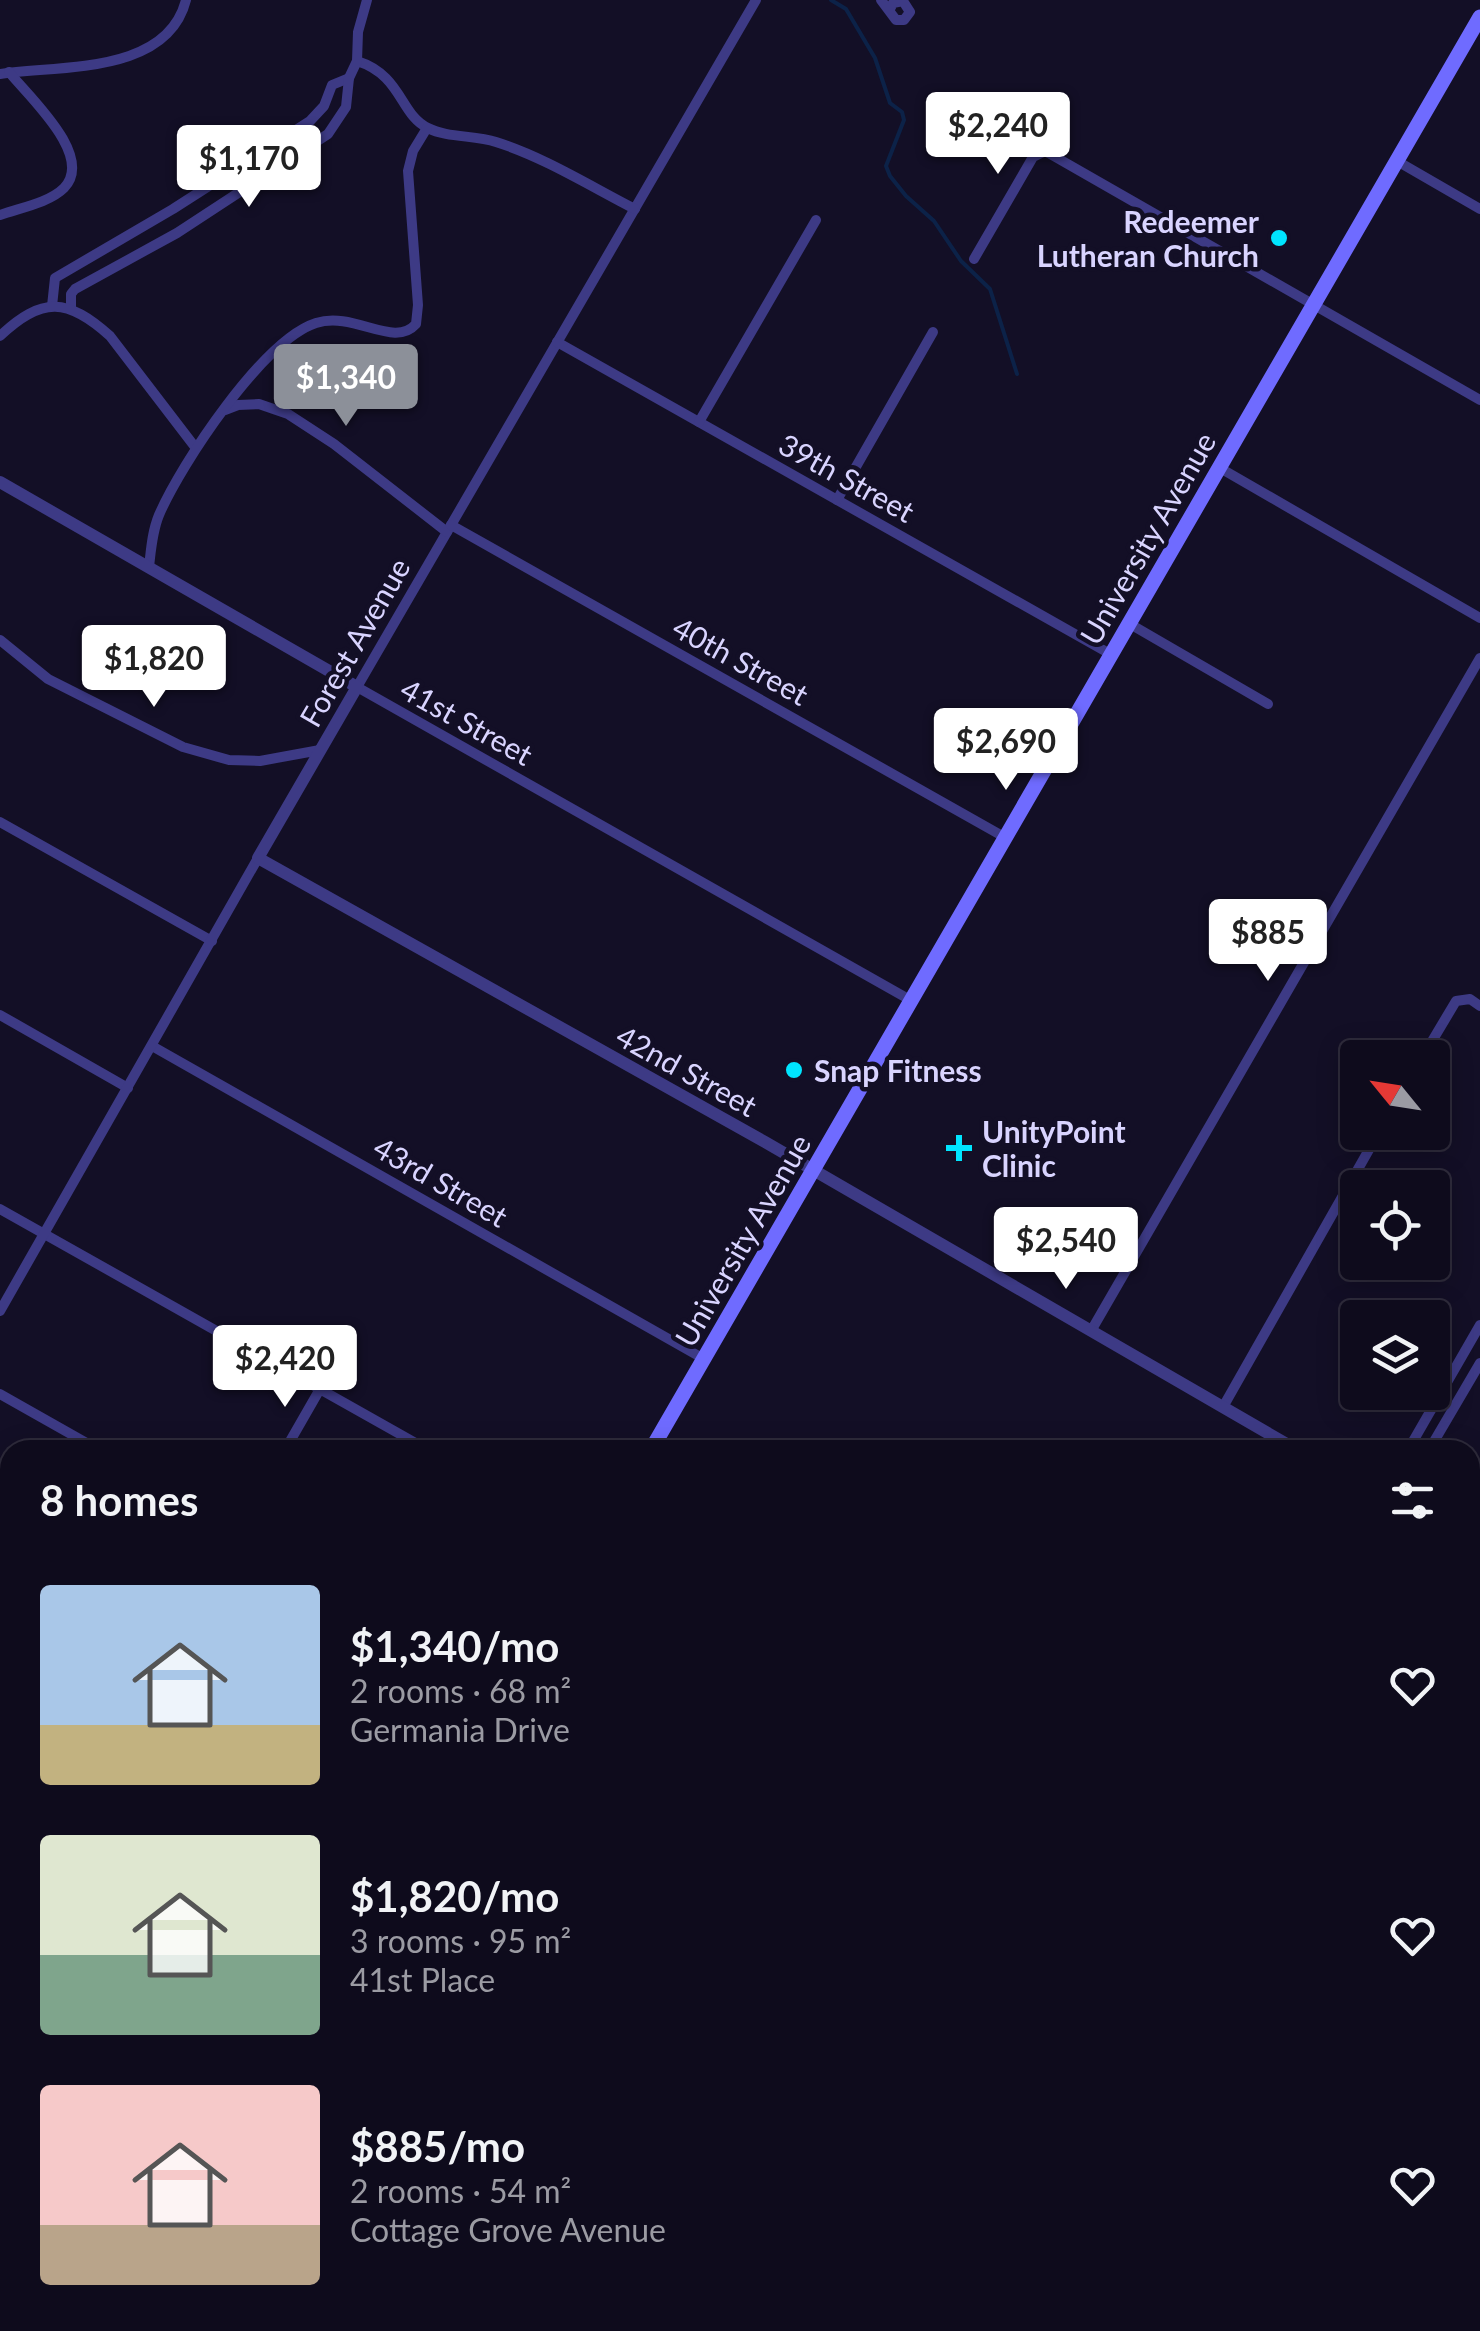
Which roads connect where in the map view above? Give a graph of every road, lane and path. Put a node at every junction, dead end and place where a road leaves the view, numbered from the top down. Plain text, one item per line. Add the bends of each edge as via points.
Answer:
1 (186, 0) edge
2 (367, 0) edge
3 (756, 0) edge
4 (1480, 17) edge
5 (357, 62) junction
6 (4, 73) edge
7 (349, 78) junction
8 (427, 128) junction
9 (1397, 161) junction
10 (635, 209) junction
11 (1480, 209) edge
12 (0, 215) edge
13 (816, 220) dead end
14 (974, 259) dead end
15 (1314, 305) junction
16 (52, 306) junction
17 (71, 308) junction
18 (933, 332) dead end
19 (0, 336) edge
20 (558, 342) junction
21 (1480, 400) edge
22 (224, 410) junction
23 (699, 422) junction
24 (195, 448) junction
25 (1220, 468) junction
26 (0, 482) edge
27 (837, 500) junction
28 (449, 528) junction
29 (148, 567) junction
30 (1480, 618) edge
31 (1130, 624) junction
32 (0, 640) edge
33 (1112, 655) junction
34 (1480, 658) edge
35 (357, 688) junction
36 (1268, 704) dead end
37 (320, 750) junction
38 (0, 822) edge
39 (1006, 838) junction
40 (258, 858) junction
41 (212, 941) junction
42 (912, 1000) junction
43 (1478, 1004) edge
44 (0, 1015) edge
45 (1433, 1040) edge
46 (152, 1046) junction
47 (128, 1088) junction
48 (1369, 1150) edge
49 (814, 1170) junction
50 (0, 1209) edge
51 (45, 1234) junction
52 (0, 1310) edge
53 (1480, 1327) edge
54 (1090, 1331) junction
55 (704, 1359) junction
56 (1480, 1363) edge
57 (320, 1389) junction
58 (0, 1394) edge
59 (1223, 1407) junction
60 (81, 1440) edge
61 (291, 1440) edge
62 (410, 1440) edge
63 (658, 1440) edge
64 (1280, 1440) edge
65 (1414, 1440) edge
66 (1435, 1440) edge

1 - 6 street via 169,31 129,56
2 - 5 street
3 - 10 street, Forest Avenue
4 - 9 main road, University Avenue
5 - 7 street
5 - 8 street via 390,80
6 - 12 street via 67,143 74,164 62,190
7 - 16 street via 332,86 310,121 54,278
7 - 17 street via 346,107 328,134 176,233 75,289
8 - 10 street via 519,150
8 - 22 street via 408,171 416,324 400,335 336,319 303,328
9 - 11 street
9 - 15 main road, University Avenue
10 - 20 street, Forest Avenue
13 - 23 street
14 - 15 street via 1041,151
15 - 21 street
15 - 25 main road, University Avenue
16 - 17 street
16 - 19 street via 27,313
17 - 24 street via 110,336
18 - 27 street
20 - 23 street, 39th Street
20 - 28 street, Forest Avenue
22 - 24 street
22 - 28 street, 40th Street via 259,404 288,414
23 - 27 street, 39th Street
24 - 29 street via 158,518
25 - 30 street
25 - 31 main road, University Avenue
26 - 29 street, 41st Street
27 - 33 street, 39th Street
28 - 35 street, Forest Avenue
28 - 39 street, 40th Street
29 - 35 street, 41st Street
31 - 33 main road, University Avenue
31 - 36 street
32 - 37 street via 48,679 198,752 260,761
33 - 39 main road, University Avenue
34 - 54 street
35 - 37 street, Forest Avenue
35 - 42 street, 41st Street
37 - 40 street, Forest Avenue
38 - 41 street
39 - 42 main road, University Avenue
40 - 41 street, Forest Avenue
40 - 49 street, 42nd Street
41 - 46 street, Forest Avenue
42 - 49 main road, University Avenue
43 - 45 street via 1456,1001
44 - 47 street
46 - 47 street, Forest Avenue
46 - 55 street, 43rd Street
47 - 51 street, Forest Avenue
48 - 59 street
49 - 54 street, 42nd Street
49 - 55 main road, University Avenue
50 - 51 street
51 - 52 street, Forest Avenue
51 - 57 street
53 - 65 street
54 - 59 street, 42nd Street
55 - 63 main road, University Avenue
56 - 66 street
57 - 61 street
57 - 62 street
58 - 60 street
59 - 64 street, 42nd Street

